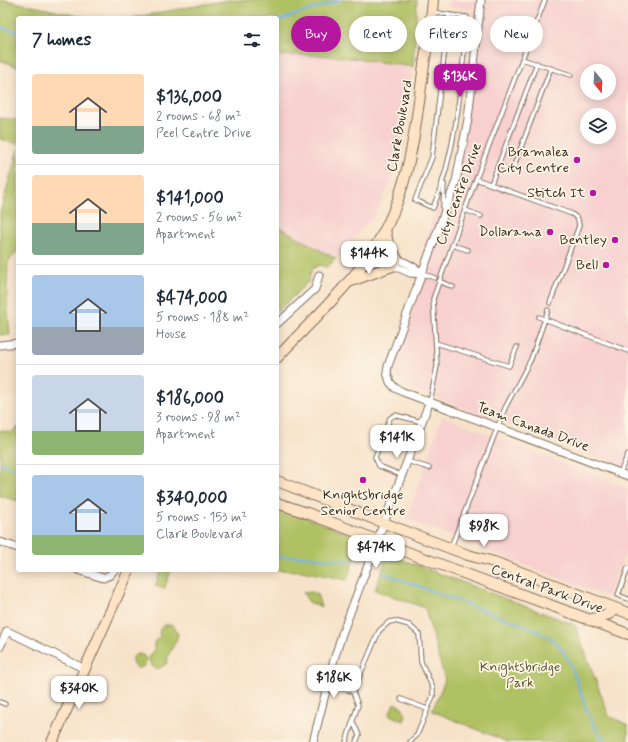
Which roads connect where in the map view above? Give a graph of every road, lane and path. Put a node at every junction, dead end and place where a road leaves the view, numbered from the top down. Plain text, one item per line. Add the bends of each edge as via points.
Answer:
1 (433, 0) edge
2 (481, 0) edge
3 (545, 0) edge
4 (432, 12) junction
5 (449, 14) junction
6 (522, 59) junction
7 (537, 63) junction
8 (551, 68) junction
9 (571, 75) dead end
10 (498, 165) junction
11 (476, 179) junction
12 (444, 181) junction
13 (491, 184) junction
14 (465, 210) junction
15 (481, 216) dead end
16 (443, 218) junction
17 (385, 229) junction
18 (452, 245) junction
19 (468, 250) dead end
20 (372, 251) junction
21 (394, 262) junction
22 (423, 274) junction
23 (319, 275) dead end
24 (434, 278) dead end
25 (439, 281) junction
26 (349, 282) junction
27 (453, 287) dead end
28 (550, 303) dead end
29 (548, 310) dead end
30 (539, 317) dead end
31 (544, 320) junction
32 (279, 322) edge
33 (16, 343) edge
34 (436, 343) junction
35 (0, 345) edge
36 (517, 347) dead end
37 (628, 351) edge
38 (279, 356) edge
39 (429, 403) junction
40 (422, 422) junction
41 (498, 428) junction
42 (628, 454) edge
43 (407, 461) junction
44 (429, 468) dead end
45 (620, 474) junction
46 (402, 475) junction
47 (628, 476) edge
48 (279, 482) edge
49 (279, 504) edge
50 (384, 523) junction
51 (377, 540) junction
52 (0, 542) edge
53 (16, 547) edge
54 (450, 548) junction
55 (628, 568) edge
56 (84, 572) edge
57 (112, 572) edge
58 (128, 572) edge
59 (621, 596) junction
60 (628, 599) edge
61 (616, 609) junction
62 (628, 613) edge
63 (589, 620) junction
64 (628, 634) edge
65 (0, 647) edge
66 (85, 669) junction
67 (328, 682) junction
68 (353, 692) junction
69 (400, 698) dead end
70 (0, 702) edge
71 (4, 704) dead end
72 (427, 709) junction
73 (353, 722) junction
74 (53, 742) edge
75 (313, 742) edge
76 (346, 742) edge
77 (356, 742) edge
78 (410, 742) edge

1 - 4 street, Clark Boulevard
2 - 16 street, Team Canada Drive via 468,118 456,181
3 - 6 lane, City Centre Drive
4 - 5 lane
4 - 17 street, Clark Boulevard via 411,158 403,186
5 - 12 lane via 467,17 459,101
5 - 12 lane via 432,157 415,200 433,208
6 - 7 lane
6 - 11 lane, City Centre Drive
7 - 8 lane
7 - 10 lane
8 - 9 lane
8 - 10 lane via 512,171
10 - 13 lane
11 - 13 lane
11 - 14 lane, City Centre Drive
12 - 16 lane
13 - 28 lane via 572,214 578,219 579,226
14 - 15 lane
14 - 18 lane, City Centre Drive
16 - 22 street, Team Canada Drive
17 - 20 street, Clark Boulevard
17 - 21 street
18 - 19 lane
18 - 25 lane, City Centre Drive
20 - 21 street
20 - 26 street, Clark Boulevard
21 - 22 street via 414,265
21 - 26 street
22 - 24 lane
22 - 39 street, Team Canada Drive via 387,372 395,388
23 - 32 street via 315,290
25 - 27 lane
25 - 34 lane, City Centre Drive via 433,299
26 - 38 street, Clark Boulevard
29 - 31 lane
30 - 31 lane
31 - 37 lane
31 - 41 lane via 531,359 504,408
33 - 35 street
34 - 36 lane via 508,366
34 - 39 lane, City Centre Drive via 437,366
39 - 40 street
39 - 41 street, Team Canada Drive
40 - 43 street
40 - 46 lane via 395,415 390,418 375,457 379,466
41 - 45 street, Team Canada Drive
41 - 54 lane
42 - 45 lane
43 - 44 lane
43 - 46 street
45 - 47 street, Team Canada Drive
46 - 50 street
48 - 50 street, Central Park Drive
49 - 51 street, Central Park Drive
50 - 51 street
50 - 54 street, Central Park Drive
51 - 63 street, Central Park Drive
51 - 67 street via 342,634
52 - 53 street
54 - 61 street, Central Park Drive via 494,562
55 - 59 lane via 618,595
56 - 57 street via 103,578
58 - 66 street
59 - 60 lane
59 - 61 lane
61 - 62 street, Central Park Drive
61 - 63 street
63 - 64 street, Central Park Drive
65 - 66 street via 7,632
66 - 74 street
67 - 68 lane
67 - 75 street
68 - 72 lane via 379,631 389,622 402,622 419,634 421,662 433,688 433,696
68 - 73 lane via 358,704
69 - 72 lane
70 - 71 lane
72 - 78 lane via 417,735
73 - 76 lane
73 - 77 lane via 359,735

